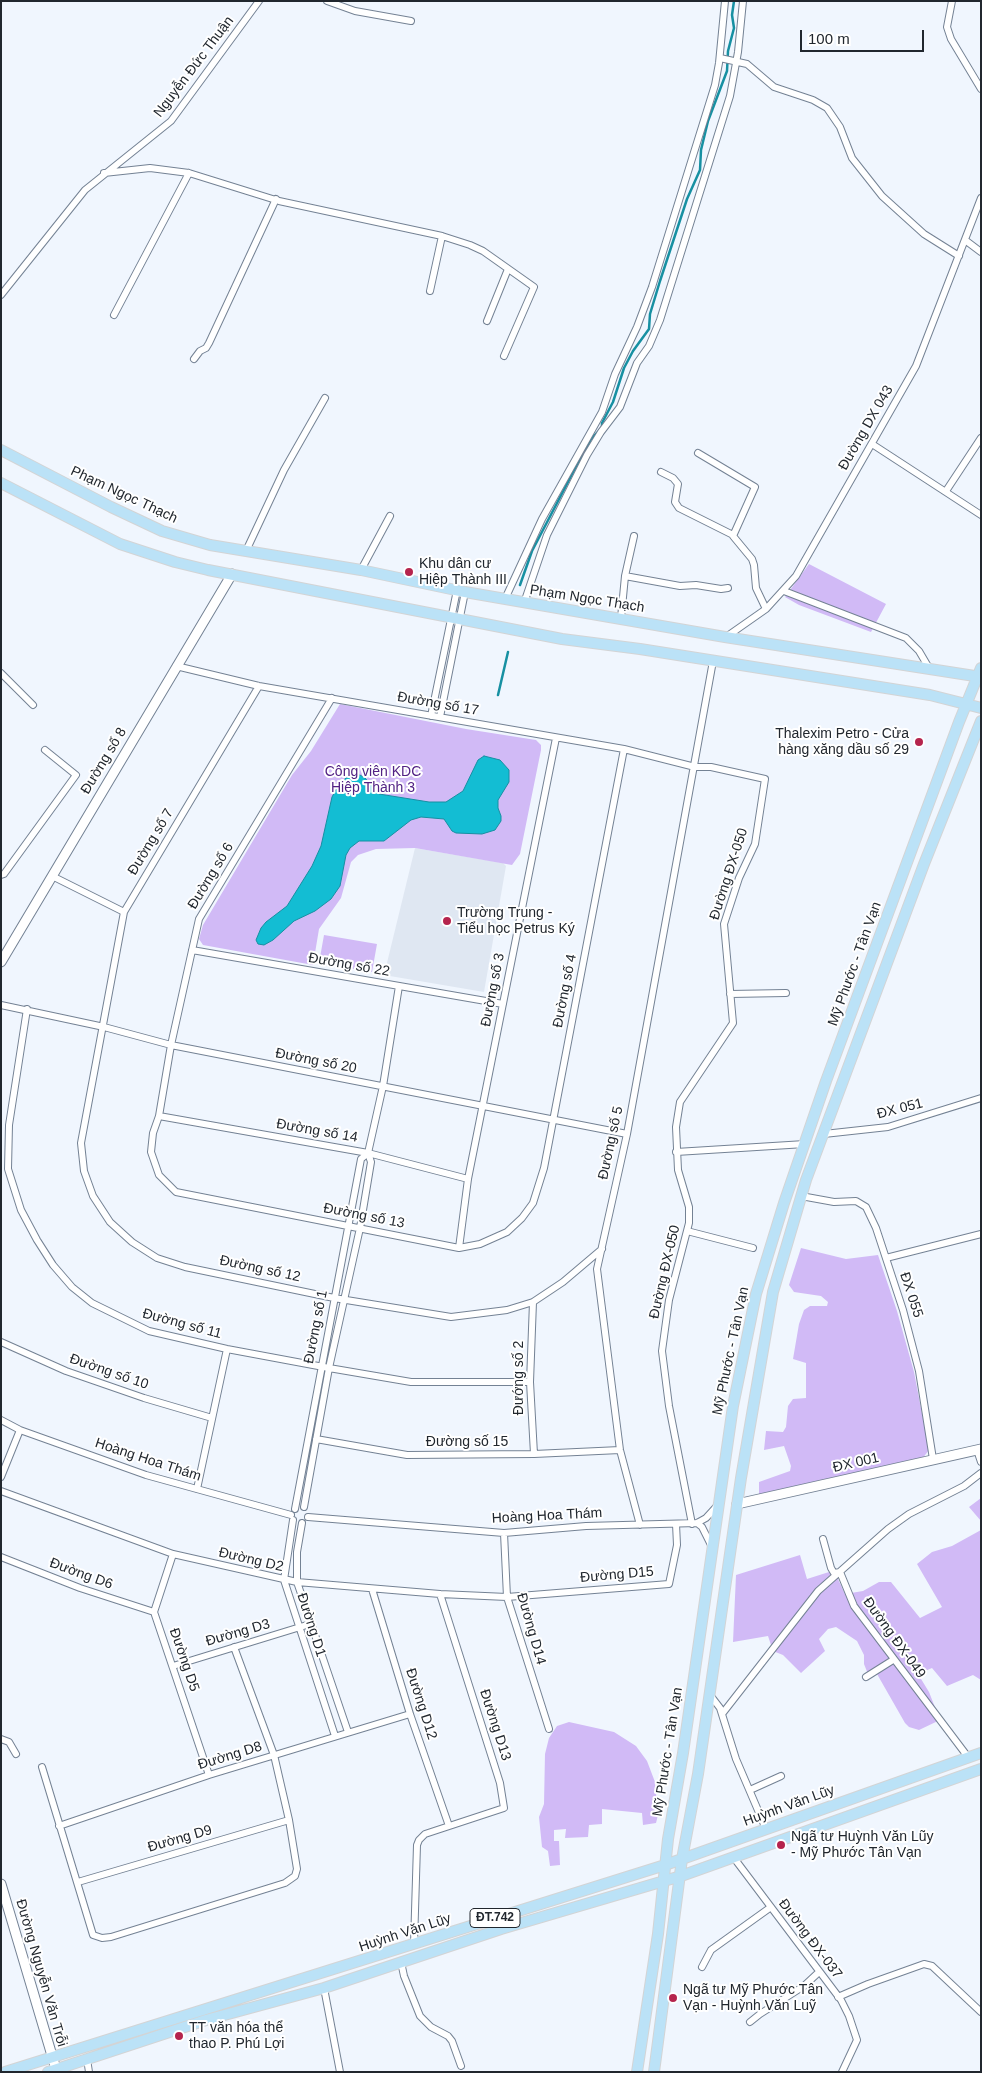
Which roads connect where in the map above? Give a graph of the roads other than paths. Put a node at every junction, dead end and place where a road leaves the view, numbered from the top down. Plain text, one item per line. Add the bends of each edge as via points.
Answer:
1 (259, 1) edge
2 (327, 1) edge
3 (724, 1) edge
4 (743, 1) edge
5 (952, 1) edge
6 (411, 22) dead end
7 (720, 58) junction
8 (737, 61) junction
9 (981, 90) edge
10 (104, 173) junction
11 (189, 173) junction
12 (981, 198) edge
13 (276, 199) junction
14 (442, 236) junction
15 (965, 240) junction
16 (981, 252) edge
17 (959, 256) junction
18 (508, 269) junction
19 (430, 291) dead end
20 (1, 295) edge
21 (114, 315) dead end
22 (487, 322) dead end
23 (504, 356) dead end
24 (194, 359) dead end
25 (325, 398) dead end
26 (981, 438) edge
27 (872, 444) junction
28 (1, 450) edge
29 (698, 453) dead end
30 (661, 472) dead end
31 (1, 484) edge
32 (946, 492) junction
33 (981, 515) edge
34 (390, 516) dead end
35 (733, 535) junction
36 (634, 536) dead end
37 (246, 551) junction
38 (361, 570) junction
39 (232, 574) junction
40 (625, 576) junction
41 (728, 588) dead end
42 (461, 591) junction
43 (784, 591) junction
44 (505, 599) junction
45 (524, 603) junction
46 (766, 609) junction
47 (455, 617) junction
48 (621, 618) junction
49 (725, 638) junction
50 (713, 661) junction
51 (176, 666) junction
52 (929, 668) junction
53 (1, 673) edge
54 (980, 674) edge
55 (259, 686) junction
56 (332, 698) junction
57 (966, 703) junction
58 (33, 705) dead end
59 (981, 708) edge
60 (431, 716) junction
61 (440, 717) junction
62 (981, 721) edge
63 (556, 738) junction
64 (624, 749) junction
65 (45, 750) dead end
66 (694, 767) junction
67 (765, 779) joint
68 (1, 875) edge
69 (52, 876) junction
70 (124, 912) junction
71 (192, 950) junction
72 (1, 962) edge
73 (399, 986) junction
74 (786, 993) dead end
75 (730, 994) junction
76 (503, 1004) junction
77 (1, 1005) edge
78 (27, 1010) junction
79 (104, 1027) junction
80 (171, 1045) junction
81 (383, 1086) junction
82 (981, 1098) edge
83 (484, 1106) junction
84 (159, 1116) junction
85 (552, 1120) junction
86 (626, 1134) junction
87 (824, 1134) junction
88 (805, 1144) junction
89 (676, 1152) junction
90 (368, 1153) junction
91 (468, 1179) junction
92 (800, 1196) junction
93 (349, 1226) junction
94 (360, 1228) junction
95 (687, 1231) junction
96 (981, 1234) edge
97 (459, 1248) junction
98 (753, 1248) dead end
99 (602, 1249) junction
100 (886, 1258) junction
101 (334, 1298) junction
102 (344, 1300) junction
103 (533, 1302) junction
104 (1, 1342) edge
105 (227, 1349) junction
106 (320, 1366) junction
107 (329, 1368) junction
108 (530, 1382) junction
109 (212, 1418) junction
110 (1, 1420) edge
111 (20, 1430) junction
112 (316, 1439) junction
113 (620, 1450) junction
114 (979, 1450) edge
115 (534, 1454) junction
116 (933, 1459) junction
117 (981, 1462) edge
118 (981, 1472) edge
119 (1, 1477) edge
120 (197, 1489) junction
121 (1, 1491) edge
122 (718, 1504) junction
123 (737, 1504) junction
124 (304, 1506) junction
125 (293, 1514) junction
126 (308, 1518) junction
127 (302, 1523) junction
128 (640, 1524) junction
129 (676, 1524) junction
130 (694, 1524) junction
131 (504, 1533) junction
132 (823, 1539) dead end
133 (712, 1547) junction
134 (173, 1554) junction
135 (1, 1557) edge
136 (840, 1572) junction
137 (284, 1580) junction
138 (297, 1582) junction
139 (372, 1589) junction
140 (440, 1594) junction
141 (507, 1597) junction
142 (154, 1612) junction
143 (310, 1624) junction
144 (298, 1629) junction
145 (234, 1647) junction
146 (894, 1660) junction
147 (173, 1666) junction
148 (866, 1678) dead end
149 (331, 1687) junction
150 (321, 1691) junction
151 (710, 1695) junction
152 (410, 1714) junction
153 (722, 1714) junction
154 (549, 1729) dead end
155 (348, 1732) junction
156 (334, 1736) junction
157 (1, 1739) edge
158 (981, 1753) edge
159 (16, 1754) dead end
160 (274, 1755) junction
161 (968, 1757) junction
162 (42, 1767) dead end
163 (981, 1769) edge
164 (209, 1775) junction
165 (781, 1776) dead end
166 (750, 1790) junction
167 (288, 1820) junction
168 (59, 1826) junction
169 (449, 1826) junction
170 (766, 1829) junction
171 (734, 1858) junction
172 (682, 1859) junction
173 (665, 1865) junction
174 (681, 1876) junction
175 (663, 1881) junction
176 (78, 1882) junction
177 (1, 1884) edge
178 (771, 1907) junction
179 (414, 1944) junction
180 (401, 1962) junction
181 (702, 1968) dead end
182 (819, 1972) junction
183 (324, 1988) junction
184 (838, 1997) junction
185 (981, 2012) edge
186 (750, 2022) dead end
187 (52, 2058) junction
188 (87, 2059) junction
189 (461, 2066) dead end
190 (52, 2070) edge
191 (5, 2072) edge
192 (89, 2072) edge
193 (340, 2072) edge
194 (637, 2072) edge
195 (654, 2072) edge
196 (842, 2072) edge

1 - 10 street, Nguyễn Đức Thuận via 171,121
2 - 6 street via 355,11
3 - 7 street
4 - 8 street
5 - 9 street via 947,27
7 - 8 street
7 - 44 street via 715,85 637,327 602,412 542,519
8 - 17 street via 752,67 774,87 827,108 840,127 852,158 882,196 924,234
8 - 45 street via 730,96 660,320 649,346 637,363 620,407 587,455 547,535
10 - 11 street via 150,168
10 - 20 street, Nguyễn Đức Thuận via 68,209
11 - 13 street
11 - 21 street
12 - 15 street, Đường DX 043
13 - 14 street
13 - 24 street via 209,343
14 - 18 street via 483,251
14 - 19 street
15 - 16 street
15 - 17 street, Đường DX 043
17 - 27 street, Đường DX 043 via 916,366
18 - 22 street
18 - 23 street via 534,287
25 - 37 street via 284,470
26 - 32 street
27 - 32 street
27 - 43 street, Đường DX 043 via 796,576
28 - 37 main road, Phạm Ngọc Thạch via 162,531 210,545
29 - 35 street via 755,487
30 - 35 street via 678,484 675,502 679,508
31 - 39 main road via 120,544 175,562
32 - 33 street
34 - 38 street
35 - 46 street via 752,559 756,588
36 - 40 street
37 - 38 main road, Phạm Ngọc Thạch
38 - 42 main road, Phạm Ngọc Thạch
39 - 47 main road
39 - 51 street, Đường số 8
40 - 41 street via 680,586
40 - 48 street
42 - 44 main road, Phạm Ngọc Thạch
42 - 47 street
43 - 46 street, Đường DX 043
43 - 52 street via 906,638
44 - 45 main road, Phạm Ngọc Thạch
45 - 48 main road, Phạm Ngọc Thạch
46 - 49 street, Đường DX 043
47 - 50 main road via 562,639
47 - 60 street
47 - 61 street
48 - 49 main road, Phạm Ngọc Thạch
49 - 52 main road, Phạm Ngọc Thạch
50 - 57 main road
50 - 66 street, Đường số 5
51 - 55 street, Đường số 17
51 - 69 street, Đường số 8
52 - 54 main road, Phạm Ngọc Thạch
53 - 58 street
54 - 57 main road, Mỹ Phước - Tân Vạn
55 - 56 street, Đường số 17
55 - 70 street, Đường số 7
56 - 60 street, Đường số 17
56 - 71 street, Đường số 6 via 199,919
57 - 59 main road
57 - 88 main road, Mỹ Phước - Tân Vạn
60 - 61 street, Đường số 17
61 - 63 street, Đường số 17
62 - 87 main road, Mỹ Phước - Tân Vạn
63 - 64 street, Đường số 17
63 - 76 street, Đường số 3
64 - 66 street, Đường số 17
64 - 85 street, Đường số 4
65 - 68 street via 76,775
66 - 67 street, Đường số 17 via 711,767
66 - 86 street, Đường số 5
67 - 75 street, Đường ĐX-050 via 755,844 739,878 724,924
69 - 70 street
69 - 72 street, Đường số 8
70 - 79 street, Đường số 7
71 - 73 street, Đường số 22
71 - 80 street, Đường số 6
73 - 76 street, Đường số 22
73 - 81 street, Đường số 1
74 - 75 street
75 - 89 street, Đường ĐX-050 via 733,1023 680,1102
76 - 83 street, Đường số 3
77 - 78 street, Đường số 20
78 - 79 street, Đường số 20
78 - 105 street, Đường số 11 via 9,1125 8,1169 36,1240 72,1287 92,1303 149,1331
79 - 80 street, Đường số 20
79 - 101 street, Đường số 12 via 81,1144 84,1171 93,1196 110,1222 157,1258 185,1267
80 - 81 street, Đường số 20
80 - 84 street, Đường số 6
81 - 83 street, Đường số 20
81 - 90 street, Đường số 1
82 - 87 street, ĐX 051 via 888,1127
83 - 85 street, Đường số 20
83 - 91 street, Đường số 3
84 - 90 street, Đường số 14
84 - 93 street, Đường số 13 via 151,1152 159,1174 176,1192
85 - 86 street, Đường số 20
85 - 97 street, Đường số 13 via 544,1168 533,1203 507,1232 480,1244
86 - 99 street, Đường số 5
87 - 92 main road, Mỹ Phước - Tân Vạn
88 - 89 street
88 - 122 main road, Mỹ Phước - Tân Vạn via 750,1320
89 - 95 street, Đường ĐX-050 via 689,1208
90 - 91 street, Đường số 14
90 - 93 street, Đường số 1 via 361,1159
90 - 94 street, Đường số 1 via 370,1162
91 - 97 street, Đường số 3
92 - 100 street, ĐX 055 via 856,1202 866,1207
92 - 123 main road, Mỹ Phước - Tân Vạn via 768,1318
93 - 94 street, Đường số 13
93 - 101 street, Đường số 1
94 - 97 street, Đường số 13
94 - 102 street, Đường số 1
95 - 98 street
95 - 130 street, Đường ĐX-050 via 669,1300 662,1351 669,1406
96 - 100 street
99 - 103 street, Đường số 12
99 - 113 street, Đường số 5 via 597,1269
100 - 116 street, ĐX 055 via 919,1371
101 - 102 street, Đường số 12
101 - 106 street, Đường số 1
102 - 103 street, Đường số 12 via 451,1317 507,1310
102 - 107 street, Đường số 1
103 - 108 street, Đướng số 2
104 - 109 street, Đường số 10 via 75,1374
105 - 106 street, Đường số 11
105 - 109 street
106 - 107 street, Đường số 11
106 - 125 street, Đường số 1
107 - 108 street, Đường số 11 via 411,1382
107 - 112 street, Đường số 1
108 - 115 street, Đướng số 2
109 - 120 street
110 - 111 street, Hoàng Hoa Thám
111 - 119 street
111 - 120 street, Hoàng Hoa Thám via 146,1475
112 - 115 street, Đường số 15 via 407,1455
112 - 124 street, Đường số 1
113 - 115 street, Đường số 15
113 - 128 street, Đường số 5
114 - 116 street, ĐX 001
114 - 117 street
116 - 123 street, ĐX 001
118 - 136 street via 964,1486 909,1514
120 - 125 street, Hoàng Hoa Thám
121 - 134 street, Đường D2
122 - 130 street via 706,1518
122 - 133 main road, Mỹ Phước - Tân Vạn
123 - 151 main road, Mỹ Phước - Tân Vạn
124 - 125 street
124 - 126 street via 309,1513
125 - 127 street, Hoàng Hoa Thám via 296,1523
125 - 137 street, Đường D1
126 - 127 street
126 - 131 street, Hoàng Hoa Thám
127 - 138 street, Đường D1 via 297,1552
128 - 129 street, Hoàng Hoa Thám
128 - 131 street, Hoàng Hoa Thám
129 - 130 street, Hoàng Hoa Thám
129 - 141 street, Đường D15 via 677,1545 669,1584
130 - 133 street via 704,1530
131 - 141 street, Đường D14
132 - 136 street, Đường ĐX-049 via 831,1568 834,1573
133 - 173 main road, Mỹ Phước - Tân Vạn
134 - 137 street, Đường D2
134 - 142 street
135 - 142 street, Đường D6
136 - 146 street, Đường ĐX-049 via 854,1606
136 - 153 street via 814,1595
137 - 138 street, Đường D2
137 - 144 street, Đường D1
138 - 139 street, Đường D2
138 - 143 street, Đường D1
139 - 140 street, Đường D2
139 - 152 street, Đường D12
140 - 141 street, Đường D2
140 - 169 street, Đường D13 via 500,1783 504,1808
141 - 154 street, Đường D14
142 - 147 street, Đường D5
143 - 144 street, Đường D3
143 - 149 street, Đường D1
144 - 145 street, Đường D3
144 - 150 street, Đường D1
145 - 147 street, Đường D3
145 - 160 street
146 - 148 street
146 - 161 street, Đường ĐX-049
147 - 164 street, Đường D5
149 - 150 street
149 - 155 street, Đường D1
150 - 156 street, Đường D1
151 - 153 street
151 - 172 main road, Mỹ Phước - Tân Vạn
152 - 155 street, Đường D8
152 - 169 street, Đường D12
153 - 166 street
155 - 156 street, Đường D8
156 - 160 street, Đường D8
157 - 159 street via 9,1742
158 - 161 main road, Huỳnh Văn Lũy / ĐT.742
160 - 164 street, Đường D8
160 - 167 street
161 - 170 main road, Huỳnh Văn Lũy / ĐT.742
162 - 168 street
163 - 171 main road, Huỳnh Văn Lũy / ĐT.742
164 - 168 street, Đường D8
165 - 166 street
166 - 170 street
167 - 176 street, Đường D9
167 - 176 street via 297,1869 295,1876 285,1883 111,1937 94,1935
168 - 176 street
169 - 179 street via 425,1834 417,1845
170 - 172 main road, Huỳnh Văn Lũy / ĐT.742
171 - 174 main road, Huỳnh Văn Lũy / ĐT.742
171 - 178 street, Đường ĐX-037
172 - 173 main road, Huỳnh Văn Lũy / ĐT.742
172 - 174 main road, Mỹ Phước - Tân Vạn
173 - 175 main road, Mỹ Phước - Tân Vạn
173 - 179 main road, Huỳnh Văn Lũy / ĐT.742
174 - 175 main road, Huỳnh Văn Lũy / ĐT.742
174 - 195 main road, Mỹ Phước - Tân Vạn
175 - 180 main road, Huỳnh Văn Lũy / ĐT.742
175 - 194 main road, Mỹ Phước - Tân Vạn
177 - 187 street, Đường Nguyễn Văn Trỗi
178 - 181 street via 711,1950
178 - 182 street, Đường ĐX-037
179 - 187 main road, Huỳnh Văn Lũy / ĐT.742
180 - 183 main road, Huỳnh Văn Lũy / ĐT.742
180 - 189 street via 420,2016 431,2027 448,2036
182 - 184 street, Đường ĐX-037
182 - 186 street via 804,1986
183 - 188 main road, Huỳnh Văn Lũy / ĐT.742 via 206,2020
183 - 193 street
184 - 185 street, Đường ĐX-037 via 924,1964 932,1966
184 - 196 street via 857,2040
187 - 190 street, Đường Nguyễn Văn Trỗi
187 - 191 main road, Huỳnh Văn Lũy / ĐT.742
188 - 190 main road, Huỳnh Văn Lũy / ĐT.742
188 - 192 street

